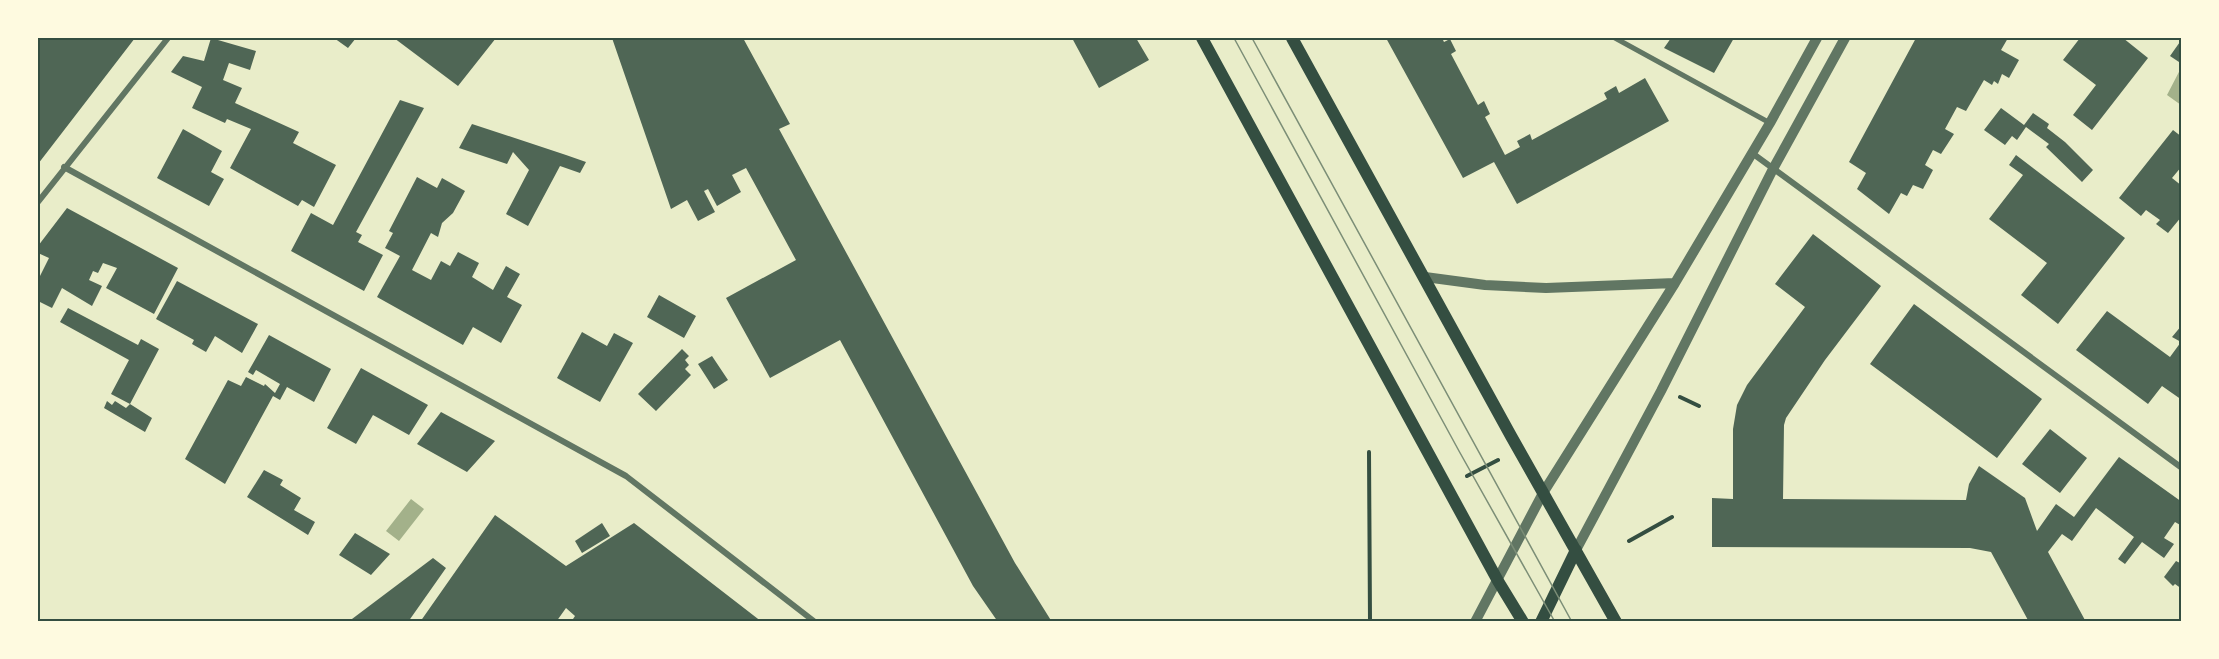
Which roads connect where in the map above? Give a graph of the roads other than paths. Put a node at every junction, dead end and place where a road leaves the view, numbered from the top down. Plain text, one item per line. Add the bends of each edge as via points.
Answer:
1 (168, 38) edge
2 (1202, 38) edge
3 (1292, 38) edge
4 (1615, 38) edge
5 (1817, 38) edge
6 (1845, 38) edge
7 (1770, 123) junction
8 (1751, 153) junction
9 (64, 167) junction
10 (1773, 169) junction
11 (38, 202) edge
12 (1425, 277) junction
13 (1675, 283) junction
14 (2181, 468) edge
15 (1543, 493) junction
16 (1576, 550) junction
17 (1498, 581) junction
18 (815, 621) edge
19 (1475, 621) edge
20 (1523, 621) edge
21 (1541, 621) edge
22 (1616, 621) edge

1 - 9 street
2 - 17 main road
3 - 12 main road
4 - 7 street
5 - 7 street
6 - 10 street
7 - 8 street
8 - 10 street
8 - 13 street
9 - 11 street
9 - 18 street via 626,476
10 - 14 street
10 - 16 street
12 - 13 street via 1546,288
12 - 15 main road
13 - 15 street
15 - 16 main road
15 - 17 street
16 - 21 main road
16 - 22 main road
17 - 19 street
17 - 20 main road

